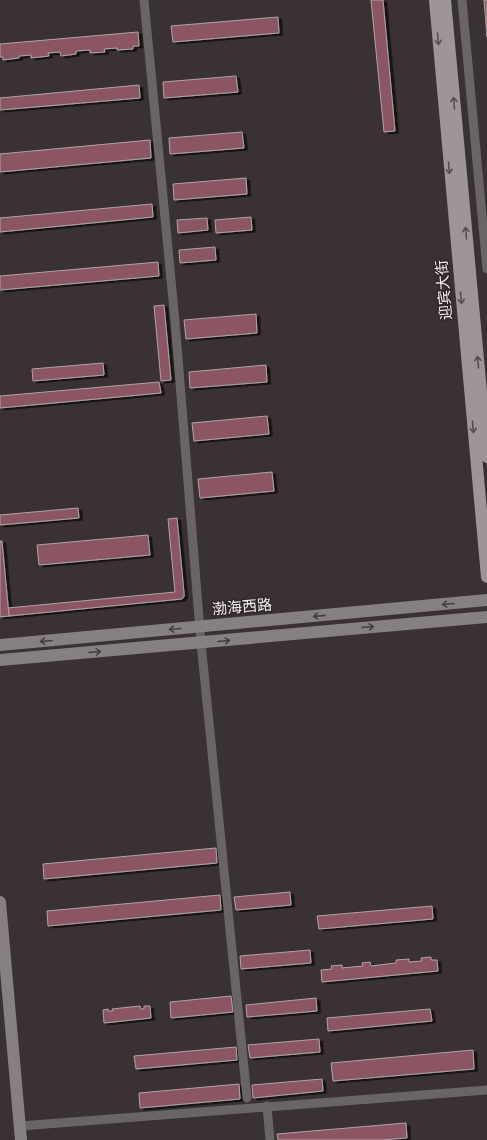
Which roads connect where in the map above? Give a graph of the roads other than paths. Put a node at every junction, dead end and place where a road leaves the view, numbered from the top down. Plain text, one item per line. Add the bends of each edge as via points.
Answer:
1 (144, 0) edge
2 (435, 0) edge
3 (445, 0) edge
4 (462, 0) edge
5 (487, 269) edge
6 (487, 457) edge
7 (487, 577) edge
8 (487, 600) edge
9 (487, 617) edge
10 (199, 626) junction
11 (200, 643) junction
12 (0, 645) edge
13 (0, 660) edge
14 (0, 902) edge
15 (487, 1090) edge
16 (246, 1098) dead end
17 (267, 1106) junction
18 (20, 1126) junction
19 (21, 1140) edge
20 (270, 1140) edge

1 - 10 street via 175,329
2 -> 7 main road, 迎宾大街
6 -> 3 main road, 迎宾大街
4 - 5 street
8 -> 10 main road, 渤海西路
11 -> 9 main road
10 - 11 street
10 -> 12 main road, 渤海西路
13 -> 11 main road
11 - 16 street
14 - 18 main road
15 - 17 street
17 - 18 street
17 - 20 street
18 - 19 main road

